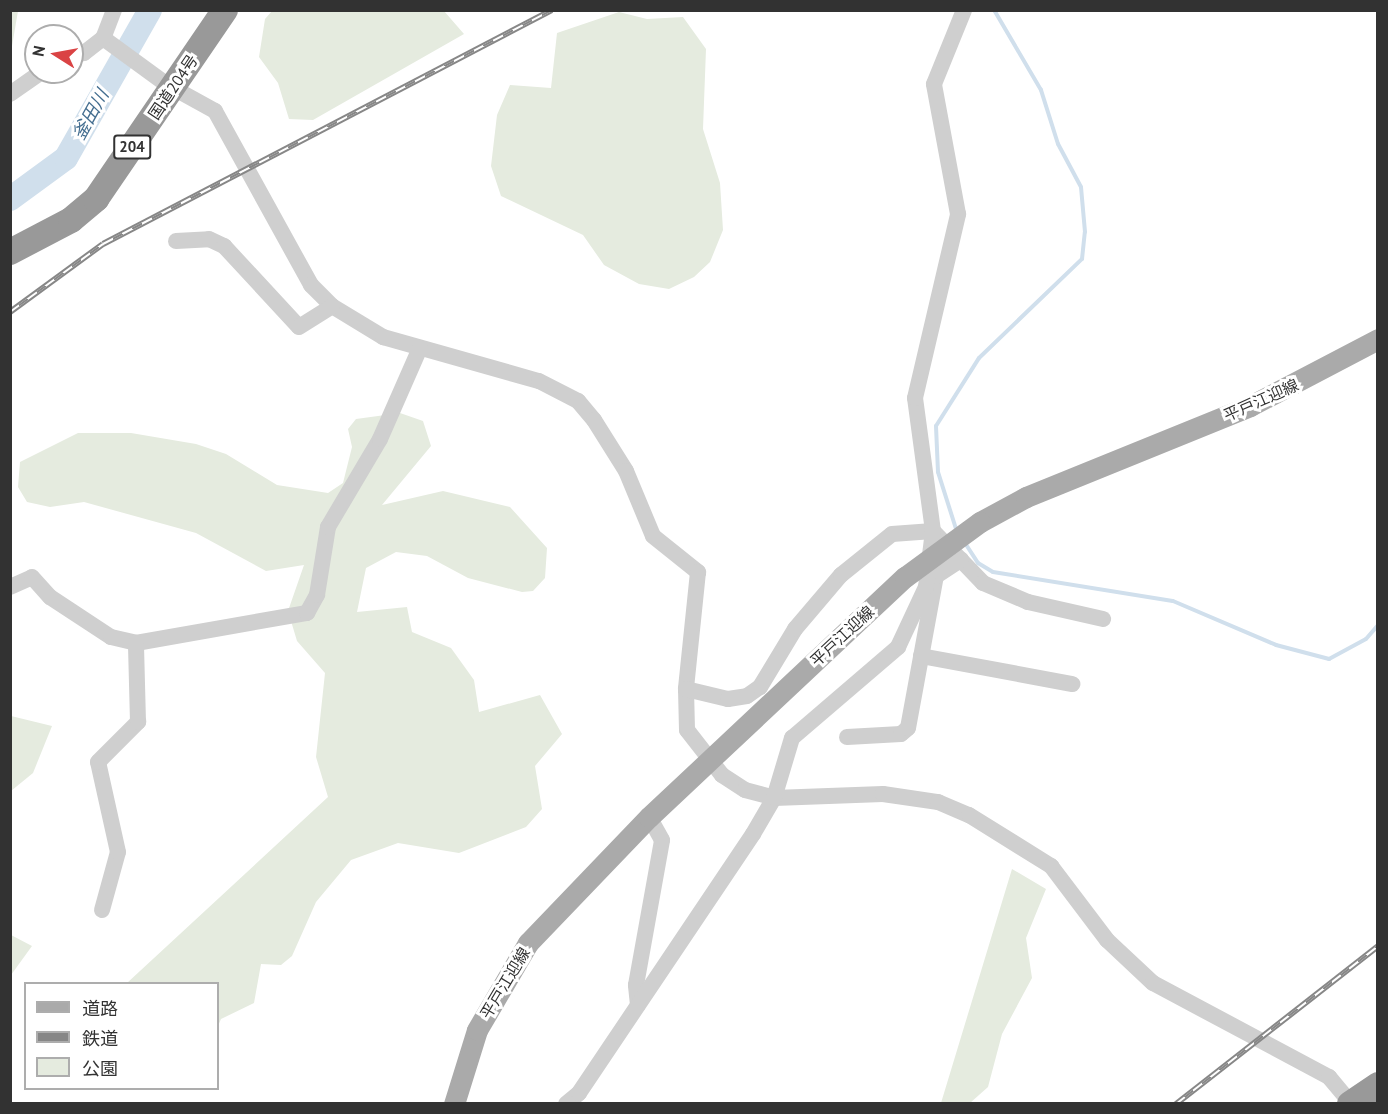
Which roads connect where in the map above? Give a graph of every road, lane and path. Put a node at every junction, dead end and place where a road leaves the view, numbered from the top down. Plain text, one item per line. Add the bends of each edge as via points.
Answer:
1 (114, 10) edge
2 (225, 10) edge
3 (964, 10) edge
4 (107, 43) junction
5 (84, 54) edge
6 (24, 84) edge
7 (171, 85) junction
8 (10, 93) edge
9 (176, 241) dead end
10 (10, 252) edge
11 (332, 306) junction
12 (1377, 339) edge
13 (420, 348) junction
14 (933, 531) junction
15 (961, 560) junction
16 (10, 587) edge
17 (1103, 619) dead end
18 (136, 643) junction
19 (921, 656) junction
20 (1071, 684) dead end
21 (686, 689) junction
22 (847, 737) dead end
23 (708, 762) junction
24 (774, 798) junction
25 (649, 817) junction
26 (102, 910) dead end
27 (638, 1005) junction
28 (1377, 1085) edge
29 (1351, 1103) edge
30 (454, 1104) edge
31 (566, 1104) edge

1 - 4 street
2 - 7 highway, 国道204号 / 204
3 - 14 street via 934,84 939,129 955,184 956,240 927,328 915,398
4 - 5 street
4 - 7 street
6 - 8 street
7 - 10 highway, 国道204号 / 204 via 96,199 71,220
7 - 11 street via 215,111 311,285
9 - 11 street via 209,239 224,246 299,327
11 - 13 street via 366,329
12 - 23 main road, 平戸江迎線, bridge via 1250,406 1035,493 980,522 905,577
13 - 18 street via 381,439 328,527 317,595 307,613
13 - 21 street via 539,381 578,401 594,420 626,471 653,536 698,572
14 - 15 street
14 - 21 street via 892,534 862,553 795,629 760,687 747,696 728,699
14 - 24 street via 926,588 912,624 898,647 792,738
15 - 17 street via 983,583 1028,602
15 - 19 street via 936,576
16 - 18 street via 32,578 50,597 111,637
18 - 26 street via 138,723 98,762 118,852
19 - 20 street
19 - 22 street via 908,728 901,734
21 - 23 street via 687,730
23 - 24 street via 745,790
23 - 25 main road, 平戸江迎線
24 - 27 street
24 - 29 street via 883,794 938,802 969,814 1051,866 1107,940 1154,983 1329,1077
25 - 27 street via 662,840 636,985
25 - 30 main road, 平戸江迎線 via 528,943 477,1030
27 - 31 street via 579,1094
28 - 29 highway

